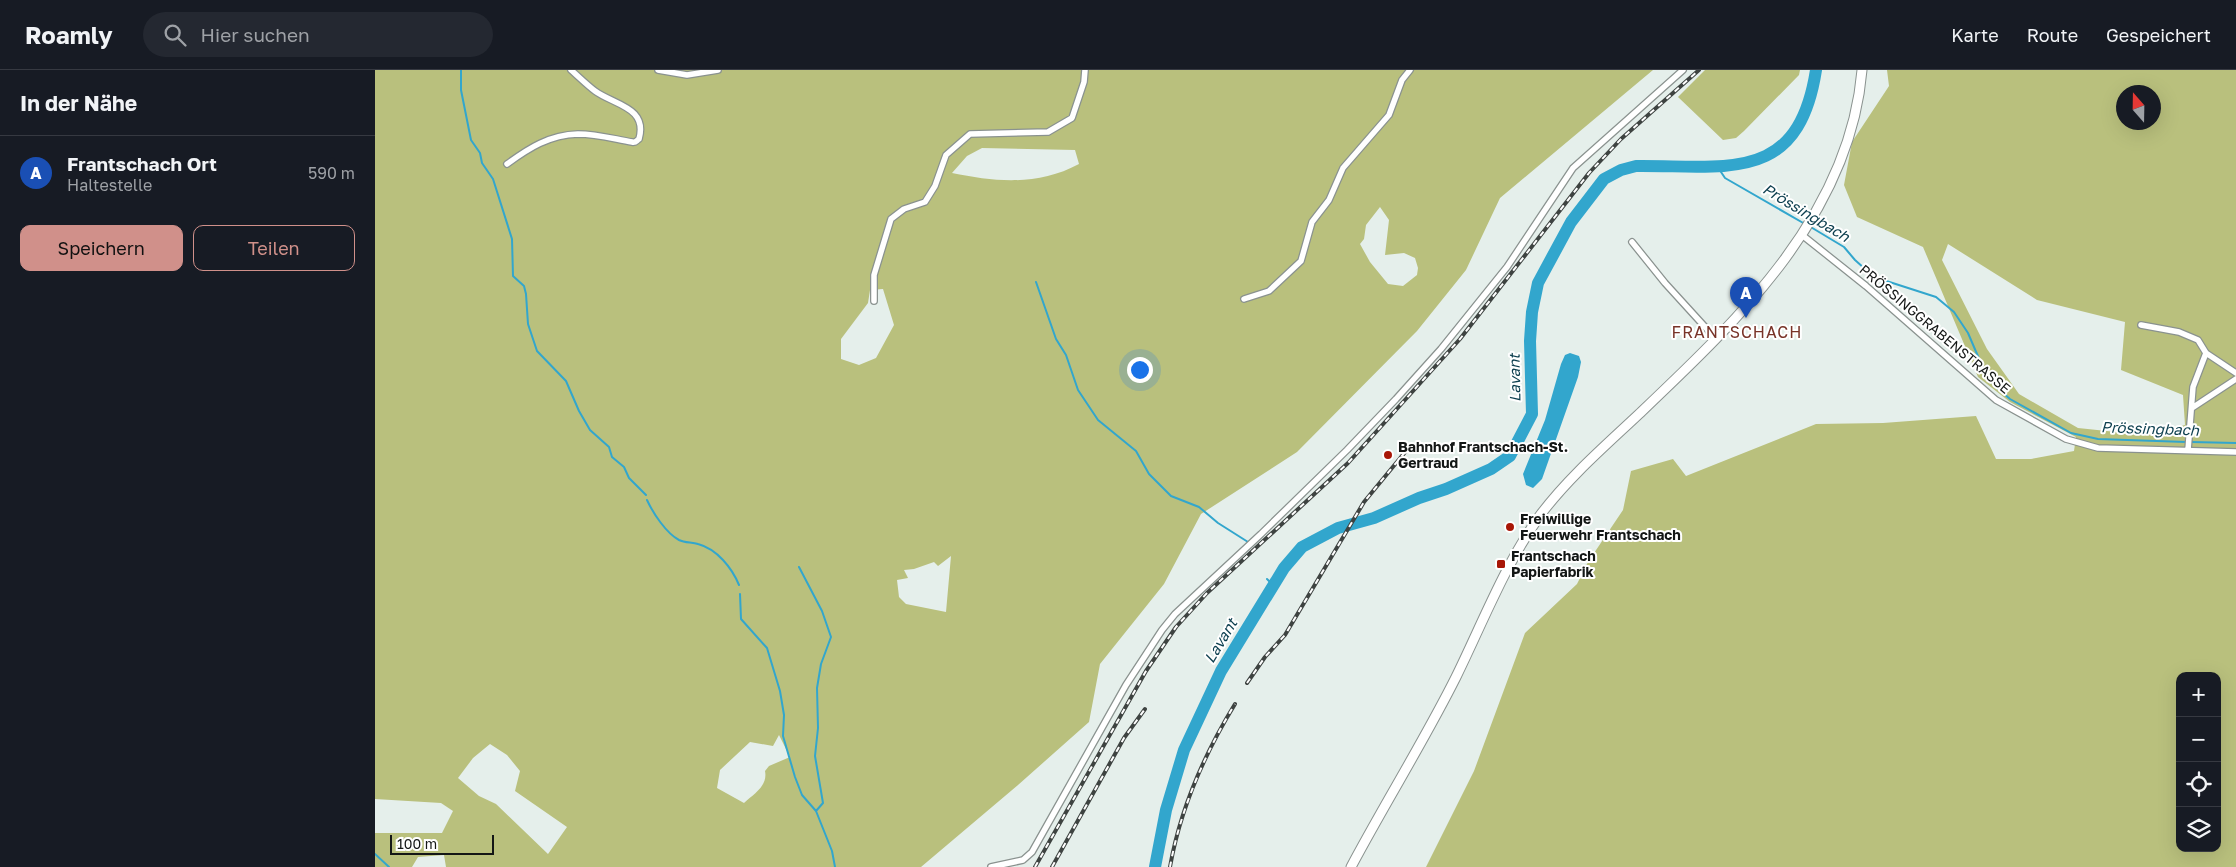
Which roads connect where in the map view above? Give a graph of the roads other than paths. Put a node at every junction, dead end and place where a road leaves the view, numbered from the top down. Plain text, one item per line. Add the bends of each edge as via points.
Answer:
1 (571, 70) edge
2 (658, 70) edge
3 (719, 70) edge
4 (1085, 70) edge
5 (1410, 70) edge
6 (1683, 70) edge
7 (1862, 70) edge
8 (507, 164) dead end
9 (1803, 233) junction
10 (1632, 242) dead end
11 (1244, 299) dead end
12 (875, 302) dead end
13 (2141, 324) dead end
14 (1715, 339) junction
15 (2206, 354) junction
16 (2236, 373) edge
17 (2236, 379) edge
18 (2192, 408) junction
19 (2189, 448) junction
20 (2236, 452) edge
21 (1023, 860) junction
22 (991, 867) edge
23 (1024, 867) edge
24 (1351, 867) edge

1 - 8 street via 596,92 629,108 641,126 639,139 632,142 577,134 558,137 539,142
2 - 3 street via 687,75
4 - 12 street via 1072,118 1048,132 970,134 946,155 935,186 925,202 904,209 891,219 874,275
5 - 11 street via 1402,80 1389,115 1343,168 1329,200 1313,222 1301,261 1269,291
6 - 21 street via 1573,168 1507,267 1396,399 1283,513 1175,614 1126,685 1032,852
7 - 9 main road via 1851,132 1837,169
9 - 14 main road via 1765,286
9 - 19 street, PRÖSSINGGRABENSTRASSE via 1996,400 2066,439 2098,448
10 - 14 street
13 - 15 street via 2179,332 2198,340
14 - 24 main road via 1573,477 1537,521 1507,570 1426,735
15 - 16 street
15 - 18 street via 2193,387
17 - 18 street
18 - 19 street
19 - 20 street, PRÖSSINGGRABENSTRASSE
21 - 22 street
21 - 23 street

